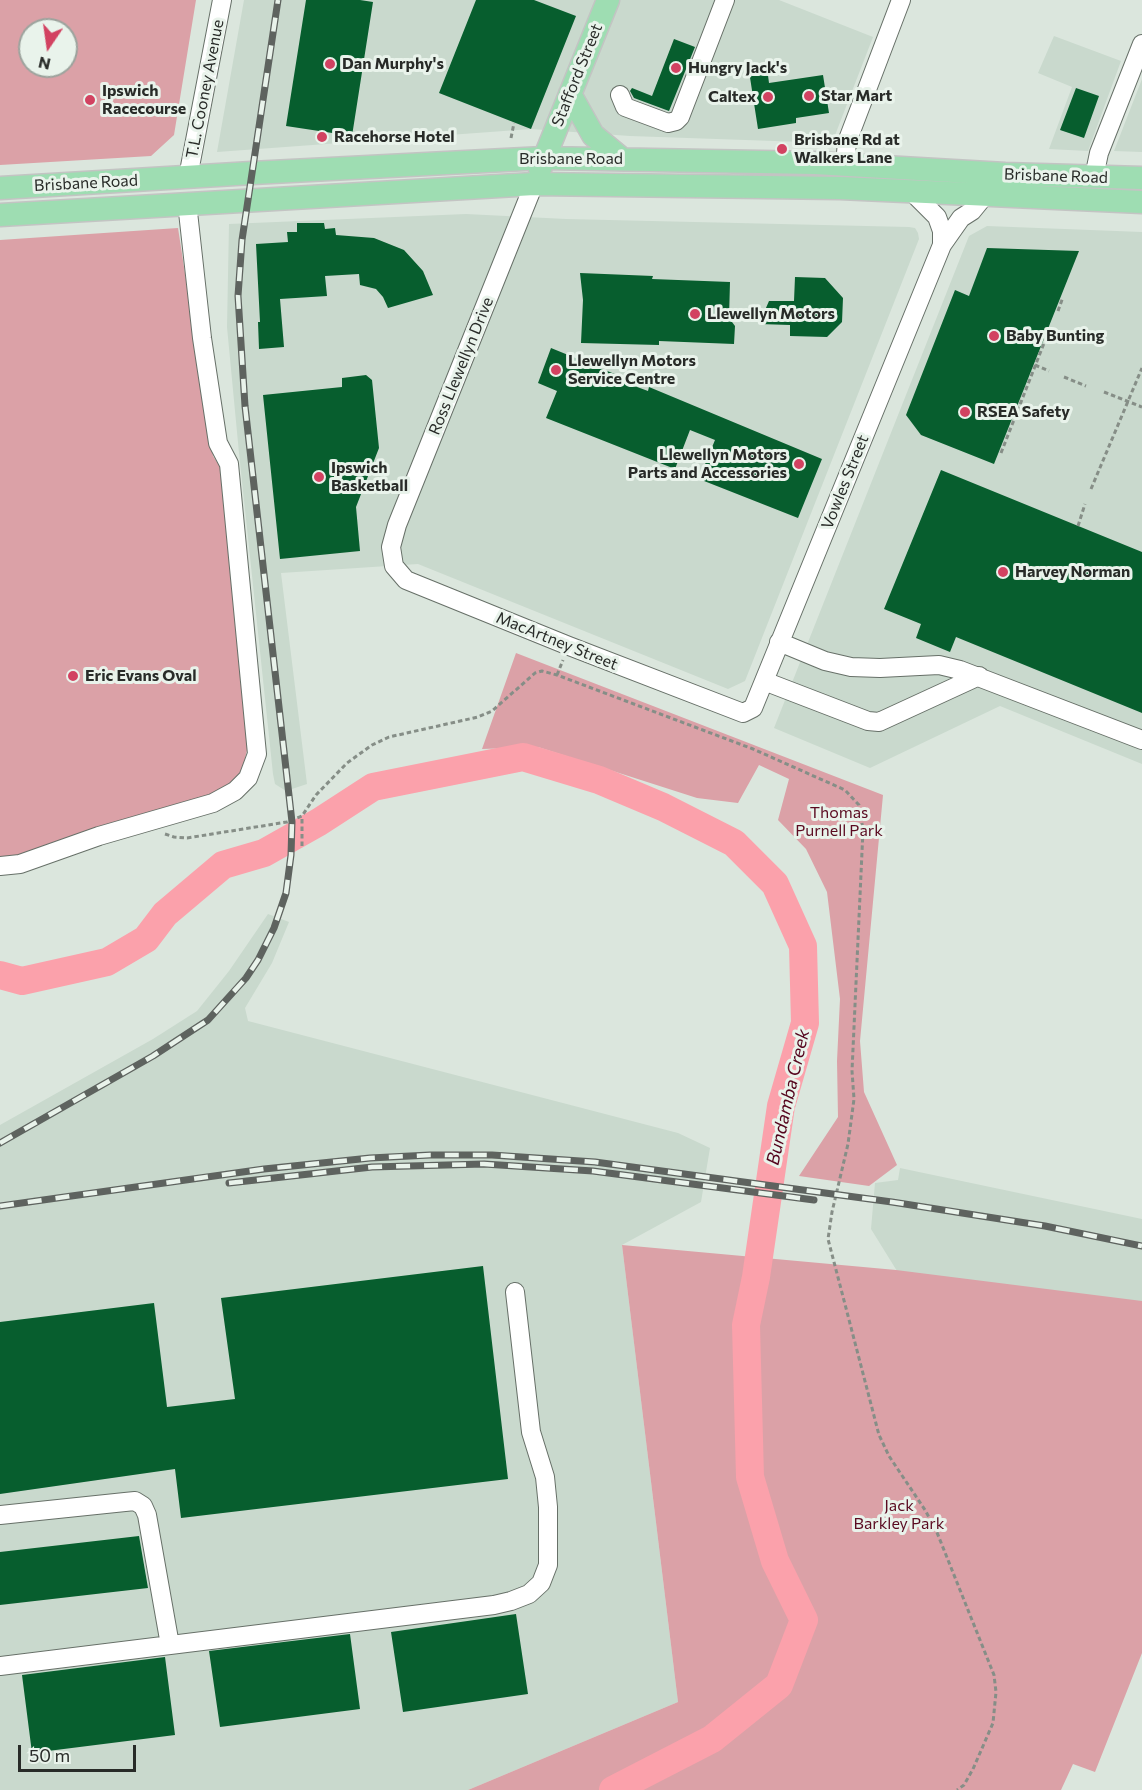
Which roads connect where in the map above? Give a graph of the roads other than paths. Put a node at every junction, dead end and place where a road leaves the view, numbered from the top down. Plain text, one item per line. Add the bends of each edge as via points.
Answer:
1 (222, 0) edge
2 (608, 0) edge
3 (725, 0) edge
4 (902, 0) edge
5 (1142, 44) edge
6 (570, 94) junction
7 (620, 95) dead end
8 (544, 158) junction
9 (622, 159) junction
10 (844, 164) junction
11 (188, 177) junction
12 (1094, 177) junction
13 (1142, 178) edge
14 (534, 184) junction
15 (0, 188) edge
16 (911, 191) junction
17 (985, 195) junction
18 (1142, 202) edge
19 (187, 203) junction
20 (0, 215) edge
21 (942, 245) junction
22 (391, 547) joint
23 (779, 642) junction
24 (979, 676) junction
25 (764, 681) junction
26 (743, 713) joint
27 (1142, 740) edge
28 (0, 866) edge
29 (515, 1292) dead end
30 (0, 1515) edge
31 (170, 1645) junction
32 (0, 1666) edge

1 - 11 street, T.L. Cooney Avenue
2 - 6 main road, Stafford Street
3 - 7 street via 676,121 668,123 625,107
4 - 10 street via 847,142
5 - 12 street via 1099,153
6 - 8 main road, Stafford Street
6 - 9 main road via 592,135
8 - 9 main road, Brisbane Road
8 - 11 main road, Brisbane Road
8 - 14 main road, Stafford Street
9 - 10 main road, Brisbane Road
10 - 12 main road, Brisbane Road
11 - 15 main road, Brisbane Road
12 - 13 main road, Brisbane Road
14 - 16 main road, Brisbane Road
14 - 19 main road, Brisbane Road
14 - 22 street, Ross Llewellyn Drive
16 - 17 main road, Brisbane Road
16 - 21 street via 938,217
17 - 18 main road, Brisbane Road
17 - 21 street, Vowles Street via 961,218
19 - 20 main road, Brisbane Road
19 - 28 street via 218,443 229,464 257,754 248,778 235,791 213,803 20,864
21 - 23 street, Vowles Street
22 - 26 street, MacArtney Street via 394,566 406,580
23 - 24 street via 851,667 939,665
23 - 25 street, Vowles Street
24 - 25 street via 879,722
24 - 27 street
25 - 26 street, Vowles Street via 753,708
29 - 31 street via 531,1432 545,1477 548,1507 548,1565 541,1583 529,1594 494,1605
30 - 31 street via 135,1501 143,1506
31 - 32 street

